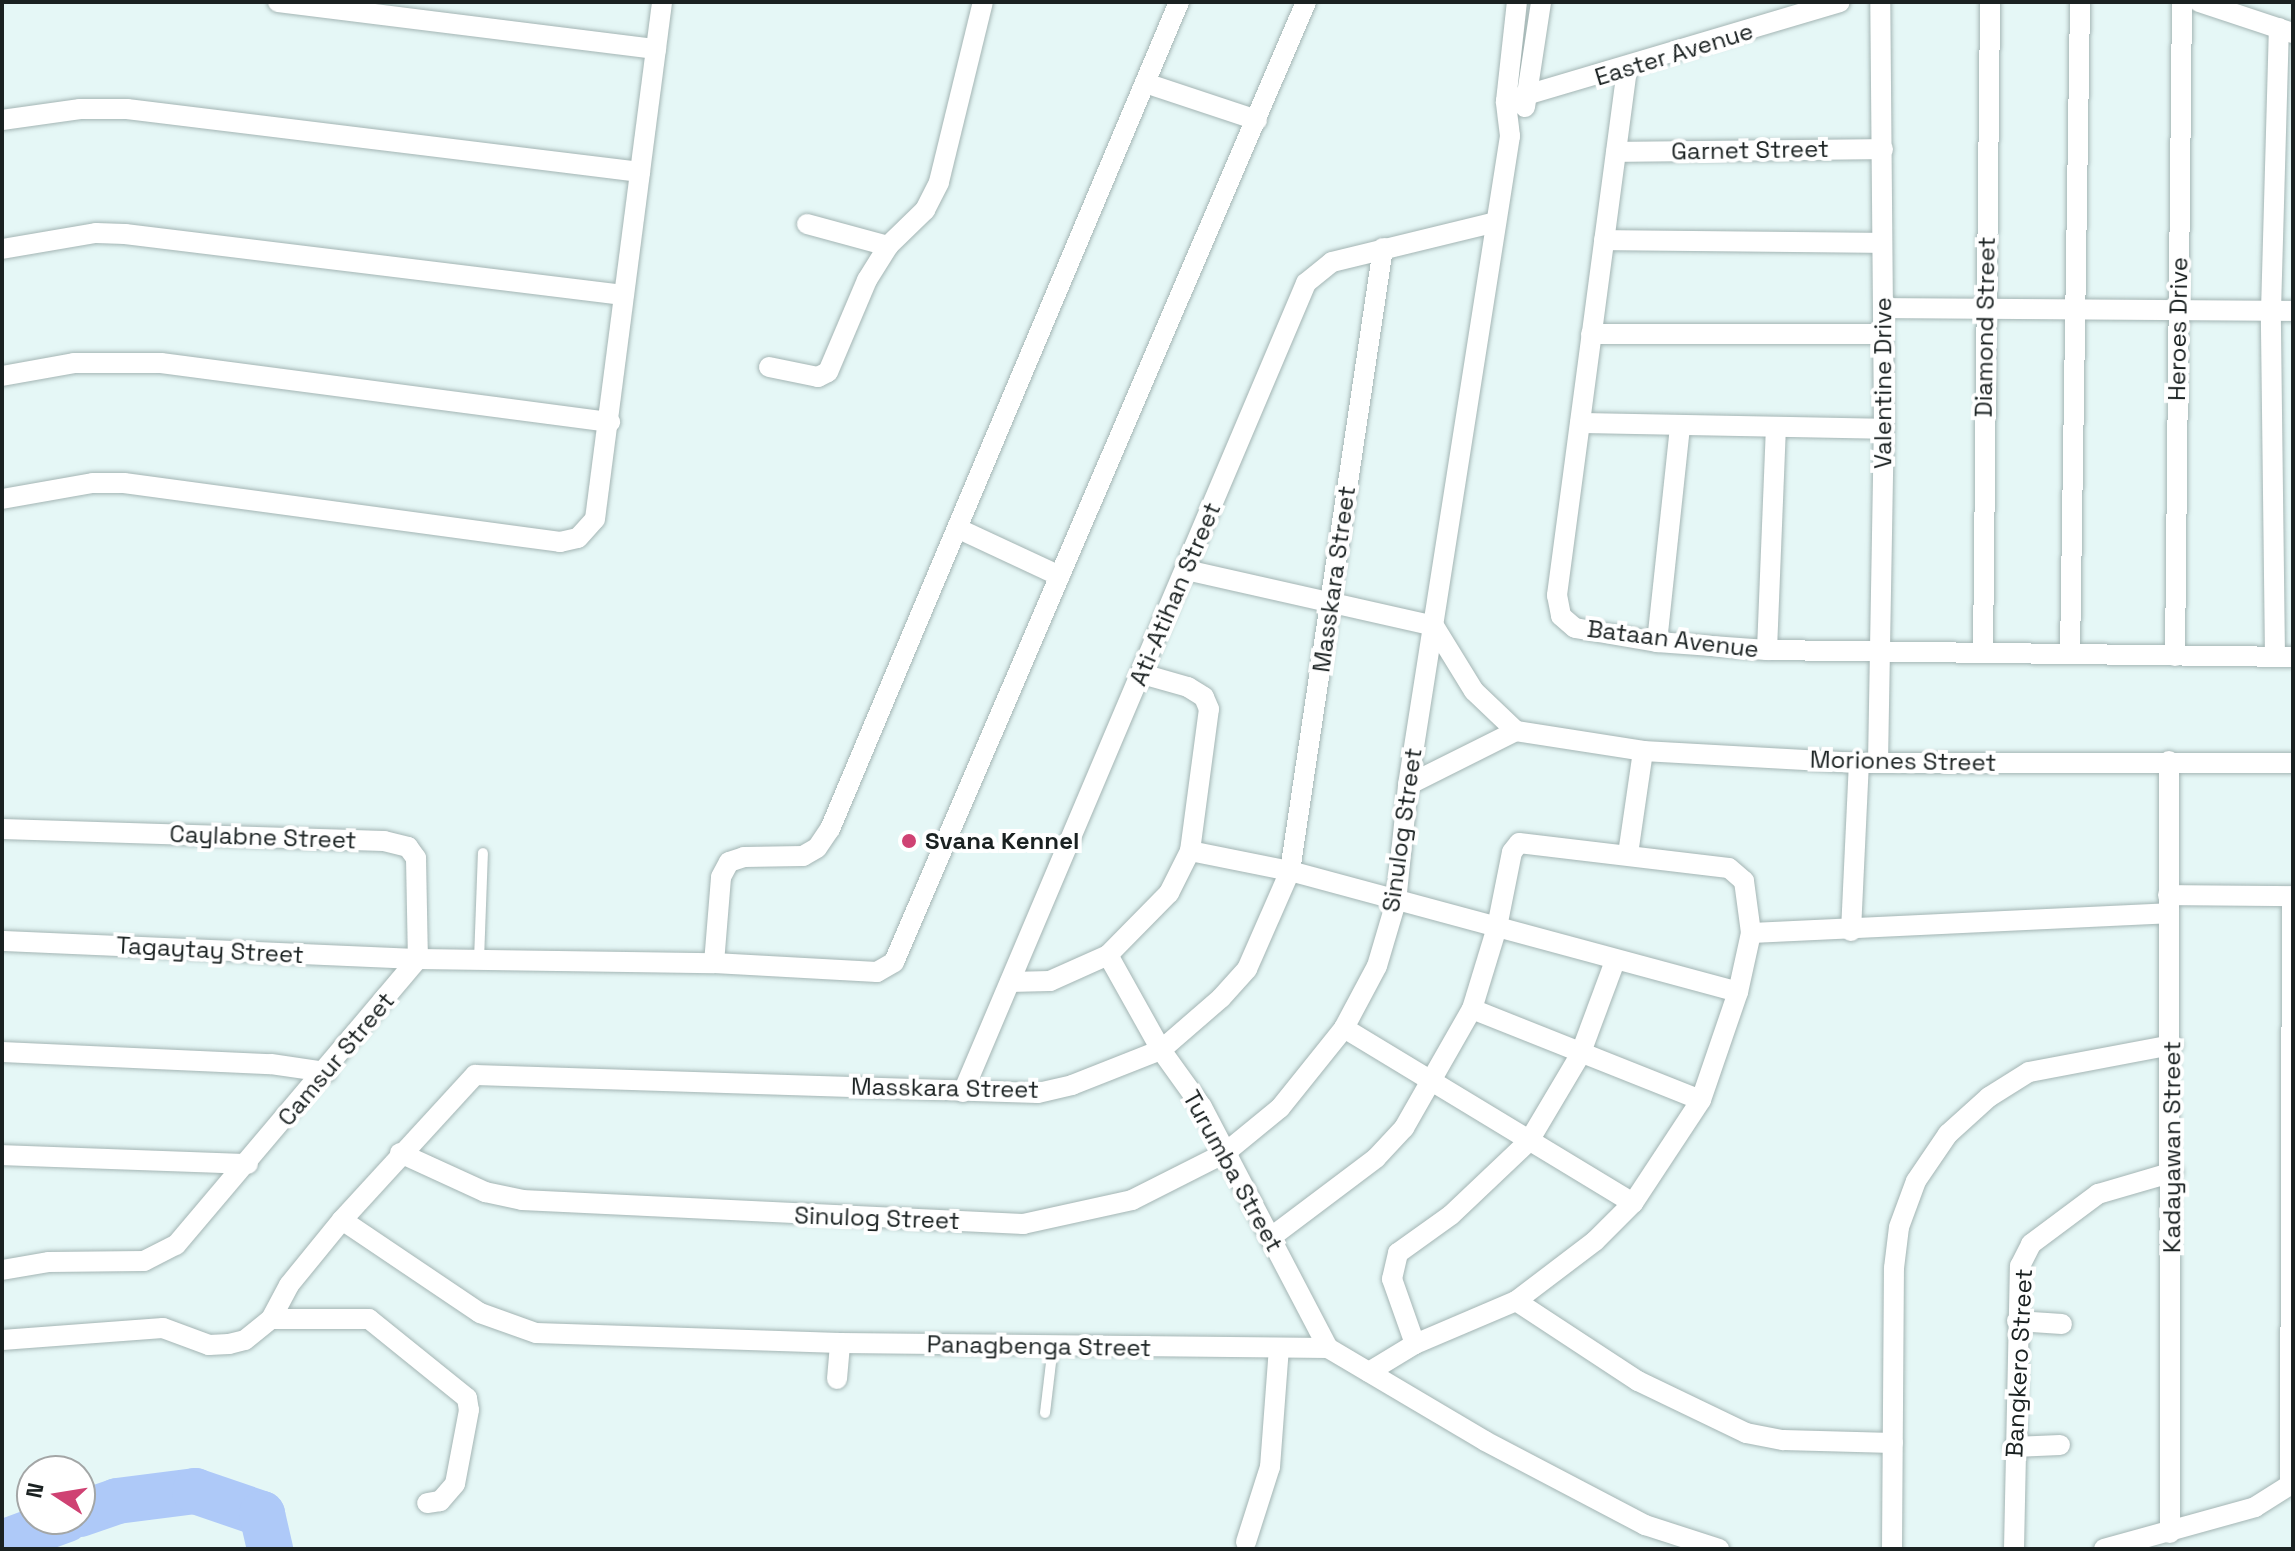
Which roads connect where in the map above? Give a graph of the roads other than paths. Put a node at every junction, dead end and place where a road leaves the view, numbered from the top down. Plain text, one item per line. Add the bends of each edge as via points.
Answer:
1 (278, 2) edge
2 (662, 2) edge
3 (983, 2) edge
4 (1179, 2) edge
5 (1306, 2) edge
6 (1517, 2) edge
7 (1541, 2) edge
8 (1840, 2) edge
9 (1880, 2) edge
10 (1990, 2) edge
11 (2080, 2) edge
12 (2182, 2) edge
13 (2199, 2) edge
14 (2286, 30) edge
15 (656, 49) junction
16 (1627, 69) junction
17 (1145, 83) junction
18 (1530, 97) junction
19 (1506, 101) junction
20 (2, 120) edge
21 (1257, 120) junction
22 (1510, 136) junction
23 (1883, 149) junction
24 (1616, 152) junction
25 (640, 172) junction
26 (1496, 222) junction
27 (807, 224) dead end
28 (1604, 240) junction
29 (1882, 243) junction
30 (888, 246) junction
31 (1383, 248) junction
32 (2, 249) edge
33 (623, 295) junction
34 (1985, 306) junction
35 (2075, 307) junction
36 (2179, 307) junction
37 (1884, 308) junction
38 (2271, 311) junction
39 (2293, 311) edge
40 (1591, 334) junction
41 (1883, 334) junction
42 (769, 367) dead end
43 (2, 376) edge
44 (610, 422) junction
45 (1580, 423) junction
46 (1680, 427) junction
47 (1776, 428) junction
48 (1884, 429) junction
49 (2, 499) edge
50 (959, 529) junction
51 (1186, 570) junction
52 (1060, 576) junction
53 (1331, 606) junction
54 (1434, 626) junction
55 (1657, 642) junction
56 (1879, 649) junction
57 (1767, 650) junction
58 (1983, 652) junction
59 (2070, 654) junction
60 (2175, 656) junction
61 (2284, 657) edge
62 (1142, 674) junction
63 (1516, 731) junction
64 (1643, 751) junction
65 (2169, 761) junction
66 (1868, 763) junction
67 (2293, 763) edge
68 (1408, 785) junction
69 (2, 829) edge
70 (1190, 851) junction
71 (483, 853) dead end
72 (1628, 854) junction
73 (1290, 871) junction
74 (2293, 896) edge
75 (1396, 902) junction
76 (2169, 904) junction
77 (1497, 927) junction
78 (1851, 931) junction
79 (1751, 933) junction
80 (2, 941) edge
81 (1108, 955) junction
82 (418, 959) junction
83 (479, 960) junction
84 (1615, 961) junction
85 (714, 963) junction
86 (1010, 982) junction
87 (1738, 992) junction
88 (1472, 1009) junction
89 (1344, 1028) junction
90 (2172, 1045) junction
91 (1161, 1050) junction
92 (2, 1052) edge
93 (1580, 1055) junction
94 (326, 1072) junction
95 (1432, 1082) junction
96 (963, 1092) junction
97 (1701, 1100) junction
98 (1529, 1141) junction
99 (400, 1153) junction
100 (1225, 1153) junction
101 (2, 1155) edge
102 (248, 1164) junction
103 (2173, 1172) junction
104 (1633, 1203) junction
105 (342, 1220) junction
106 (1270, 1238) junction
107 (2, 1270) edge
108 (1516, 1301) junction
109 (271, 1319) junction
110 (2017, 1321) junction
111 (2062, 1324) dead end
112 (2, 1340) edge
113 (840, 1343) junction
114 (1415, 1344) junction
115 (1053, 1346) junction
116 (1279, 1348) junction
117 (1328, 1348) junction
118 (1369, 1372) junction
119 (837, 1379) dead end
120 (1045, 1413) dead end
121 (1893, 1443) junction
122 (2060, 1445) dead end
123 (2014, 1447) junction
124 (2291, 1484) edge
125 (427, 1503) dead end
126 (2170, 1533) junction
127 (1246, 1542) dead end
128 (1719, 1549) edge
129 (1892, 1549) edge
130 (2014, 1549) edge
131 (2104, 1549) edge

1 - 15 street
2 - 15 street
3 - 30 street via 939,182 925,210
4 - 17 street
5 - 21 street
6 - 19 street
7 - 18 street
8 - 16 street, Easter Avenue
9 - 23 street, Valentine Drive
10 - 34 street, Diamond Street
11 - 35 street
12 - 36 street, Heroes Drive
13 - 14 street
14 - 38 street
15 - 25 street
16 - 18 street, Easter Avenue
16 - 24 street, Bataan Avenue
17 - 21 street
17 - 50 street
18 - 19 street, Easter Avenue
18 - 22 street
19 - 22 street
20 - 25 street via 80,109 127,109
21 - 52 street
22 - 26 street, Sinulog Street
23 - 24 street, Garnet Street
23 - 29 street, Valentine Drive
24 - 28 street, Bataan Avenue
25 - 33 street
26 - 31 street, Ati-Atihan Street
26 - 54 street, Sinulog Street
27 - 30 street
28 - 29 street
28 - 40 street, Bataan Avenue
29 - 37 street, Valentine Drive
30 - 42 street via 867,280 828,372 818,377
31 - 51 street, Ati-Atihan Street via 1332,262 1306,283
31 - 53 street, Masskara Street
32 - 33 street via 96,233 125,234
33 - 44 street
34 - 35 street
34 - 37 street
34 - 58 street, Diamond Street
35 - 36 street
35 - 59 street
36 - 38 street
36 - 60 street, Heroes Drive
37 - 41 street, Valentine Drive
38 - 39 street
38 - 61 street
40 - 41 street
40 - 45 street, Bataan Avenue
41 - 48 street, Valentine Drive
43 - 44 street via 74,363 161,363
44 - 49 street via 595,519 578,538 560,542 124,483 93,483
45 - 46 street
45 - 55 street, Bataan Avenue via 1557,595 1561,616 1575,628
46 - 47 street
46 - 55 street
47 - 48 street
47 - 57 street
48 - 56 street, Valentine Drive
50 - 52 street
50 - 85 street via 817,848 803,856 729,862 721,877
51 - 53 street
51 - 62 street, Ati-Atihan Street
52 - 85 street via 894,962 877,972
53 - 54 street
53 - 73 street, Masskara Street
54 - 63 street via 1474,691
54 - 68 street, Sinulog Street
55 - 57 street, Bataan Avenue
56 - 57 street, Bataan Avenue
56 - 58 street, Bataan Avenue
56 - 66 street, Valentine Drive
58 - 59 street, Bataan Avenue
59 - 60 street, Bataan Avenue
60 - 61 street, Bataan Avenue
62 - 70 street via 1188,687 1204,697 1209,709
62 - 86 street, Ati-Atihan Street
63 - 64 street, Moriones Street
63 - 68 street
64 - 66 street, Moriones Street
64 - 72 street
65 - 66 street, Moriones Street
65 - 67 street, Moriones Street
65 - 76 street, Kadayawan Street
66 - 78 street, Valentine Drive
68 - 75 street, Sinulog Street
69 - 82 street, Caylabne Street via 384,841 408,847 416,858
70 - 73 street
70 - 81 street via 1169,893
71 - 83 lane
72 - 77 street via 1519,843 1512,852
72 - 79 street via 1729,868 1744,881
73 - 75 street
73 - 91 street, Masskara Street via 1247,969
74 - 76 street
74 - 124 street
75 - 77 street
75 - 89 street, Sinulog Street via 1377,966
76 - 78 street
76 - 90 street, Kadayawan Street
77 - 84 street
77 - 88 street
78 - 79 street
79 - 87 street
80 - 82 street, Tagaytay Street
81 - 86 street via 1050,981
81 - 91 street, Turumba Street
82 - 83 street
82 - 94 street, Camsur Street
83 - 85 street
84 - 87 street
84 - 93 street
86 - 96 street, Ati-Atihan Street
87 - 97 street
88 - 93 street
88 - 95 street
89 - 95 street
89 - 100 street, Sinulog Street via 1280,1108
90 - 103 street, Kadayawan Street
90 - 121 street via 2029,1072 1989,1097 1948,1134 1916,1181 1899,1227
91 - 96 street, Masskara Street via 1038,1093
91 - 100 street, Turumba Street via 1202,1107
92 - 94 street via 271,1064
93 - 97 street
93 - 98 street
94 - 102 street, Camsur Street
95 - 98 street
95 - 106 street via 1404,1128 1376,1158
96 - 99 street, Masskara Street via 475,1075
97 - 104 street
98 - 104 street
98 - 114 street via 1451,1215 1398,1253 1392,1279
99 - 100 street, Sinulog Street via 485,1192 522,1200 1023,1224 1132,1200
99 - 105 street, Masskara Street
100 - 106 street, Turumba Street
101 - 102 street
102 - 107 street, Camsur Street via 161,1256
103 - 110 street, Bangkero Street via 2098,1194 2031,1244 2020,1266
103 - 126 street, Kadayawan Street
104 - 108 street via 1572,1260
105 - 109 street, Masskara Street via 289,1285
105 - 113 street, Panagbenga Street via 480,1313 516,1328
106 - 117 street, Turumba Street
108 - 114 street
108 - 121 street via 1638,1381 1746,1433 1783,1440
109 - 112 street via 245,1340 229,1344 209,1345 163,1328
109 - 125 street via 369,1319 467,1398 455,1484 440,1501
110 - 111 street
110 - 123 street, Bangkero Street
113 - 115 street, Panagbenga Street
113 - 119 street
114 - 118 street
115 - 116 street, Panagbenga Street
115 - 120 lane
116 - 117 street, Panagbenga Street
116 - 127 street via 1270,1467
117 - 118 street
118 - 128 street via 1645,1525
121 - 129 street
122 - 123 street
123 - 130 street, Bangkero Street
124 - 126 street via 2255,1507
126 - 131 street

